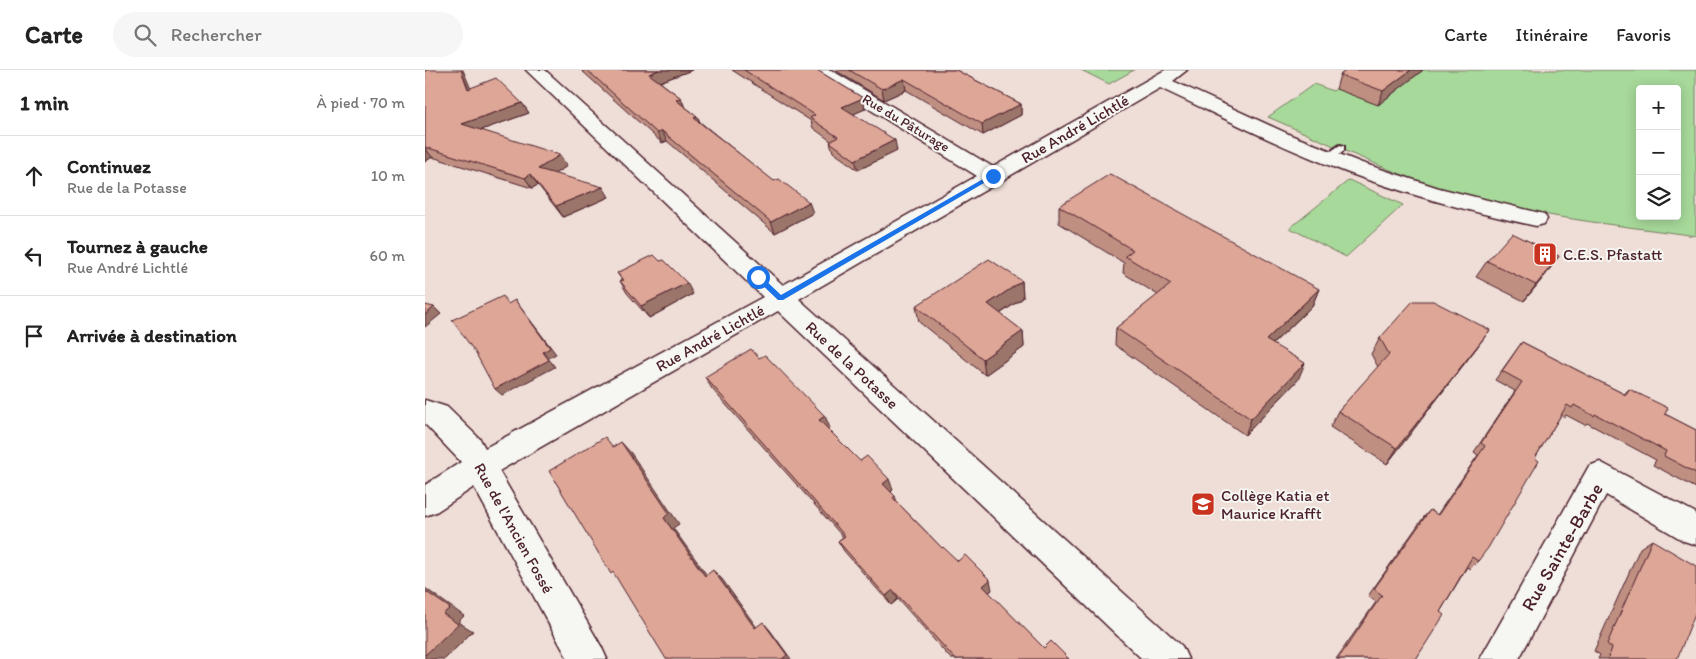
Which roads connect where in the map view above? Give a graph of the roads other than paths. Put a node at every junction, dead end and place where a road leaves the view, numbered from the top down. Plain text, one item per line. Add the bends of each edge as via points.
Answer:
1 (535, 70) edge
2 (819, 70) edge
3 (1178, 70) edge
4 (1159, 81) junction
5 (993, 176) junction
6 (1537, 219) dead end
7 (781, 298) junction
8 (425, 412) edge
9 (479, 467) junction
10 (425, 502) edge
11 (1696, 530) edge
12 (588, 659) edge
13 (1169, 659) edge
14 (1499, 659) edge

1 - 7 street, Rue de la Potasse
2 - 5 street, Rue du Pâturage
3 - 4 street, Rue André Lichtlé
4 - 5 street, Rue André Lichtlé
4 - 6 street via 1334,153 1389,180 1471,205
5 - 7 street, Rue André Lichtlé
7 - 9 street, Rue André Lichtlé
7 - 13 street, Rue de la Potasse
8 - 9 street, Rue de l'Ancien Fossé via 437,416 469,448
9 - 10 street, Rue André Lichtlé
9 - 12 street, Rue de l'Ancien Fossé
11 - 14 street, Rue Sainte-Barbe via 1600,476

